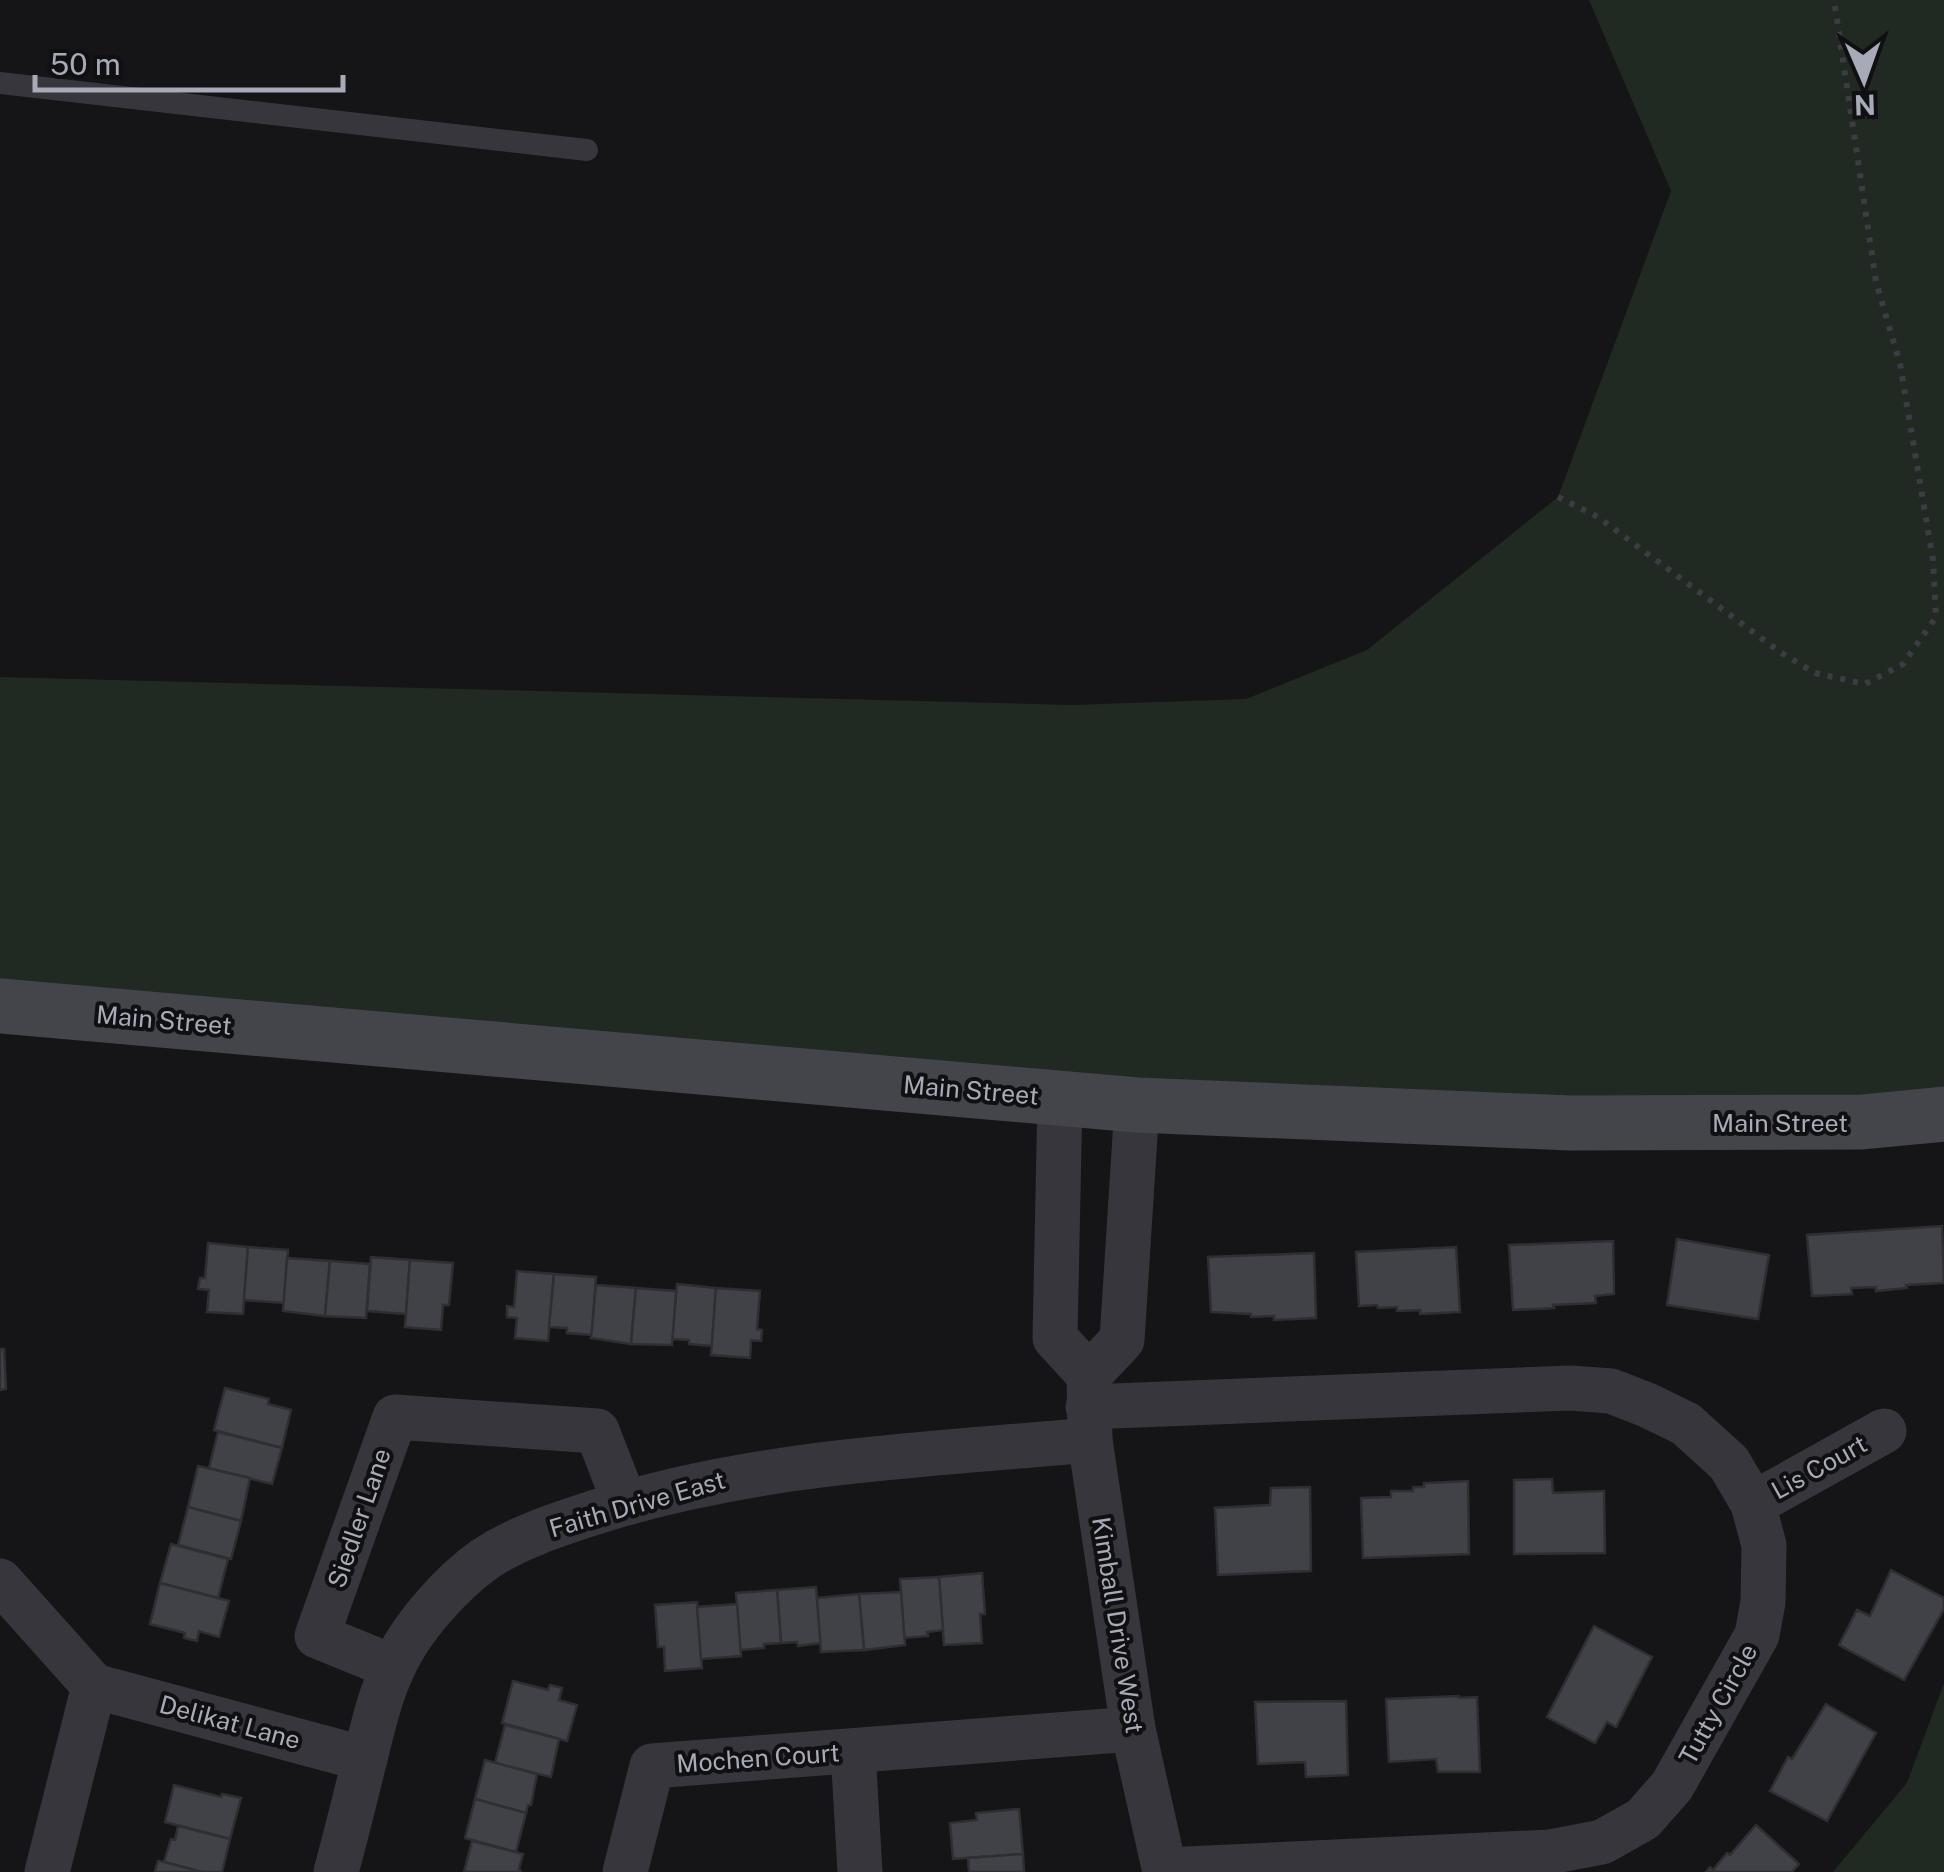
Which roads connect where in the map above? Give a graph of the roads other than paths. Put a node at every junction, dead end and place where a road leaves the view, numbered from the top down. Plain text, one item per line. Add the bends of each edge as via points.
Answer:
1 (0, 83) edge
2 (586, 150) dead end
3 (0, 1006) edge
4 (1060, 1098) junction
5 (1137, 1105) junction
6 (1944, 1114) edge
7 (1089, 1407) junction
8 (1884, 1431) dead end
9 (625, 1502) junction
10 (1753, 1504) junction
11 (0, 1582) edge
12 (393, 1666) junction
13 (94, 1686) junction
14 (1132, 1728) junction
15 (852, 1751) junction
16 (365, 1760) junction
17 (1165, 1871) edge
18 (47, 1872) edge
19 (336, 1872) edge
20 (624, 1872) edge
21 (860, 1872) edge

1 - 2 lane
3 - 4 main road, Main Street
4 - 5 main road, Main Street
4 - 7 street via 1055,1338
5 - 6 main road, Main Street via 1570,1123 1862,1122
5 - 7 street via 1122,1340
7 - 9 street, Faith Drive East
7 - 10 street, Tutty Circle via 1610,1391 1686,1424 1729,1462
7 - 14 street, Kimball Drive West
8 - 10 street, Lis Court
9 - 12 street, Faith Drive East via 551,1526 488,1558 452,1586
9 - 12 street, Siedler Lane via 596,1431 395,1416 317,1636
10 - 17 street, Tutty Circle via 1764,1545 1757,1635 1672,1786 1643,1819 1602,1842 1549,1852
11 - 13 street
12 - 16 street, Faith Drive East
13 - 16 street, Delikat Lane
13 - 18 street
14 - 15 street, Mochen Court
14 - 17 street, Kimball Drive West
15 - 20 street, Mochen Court via 652,1766
15 - 21 street, Mochen Court
16 - 19 street, Faith Drive East

